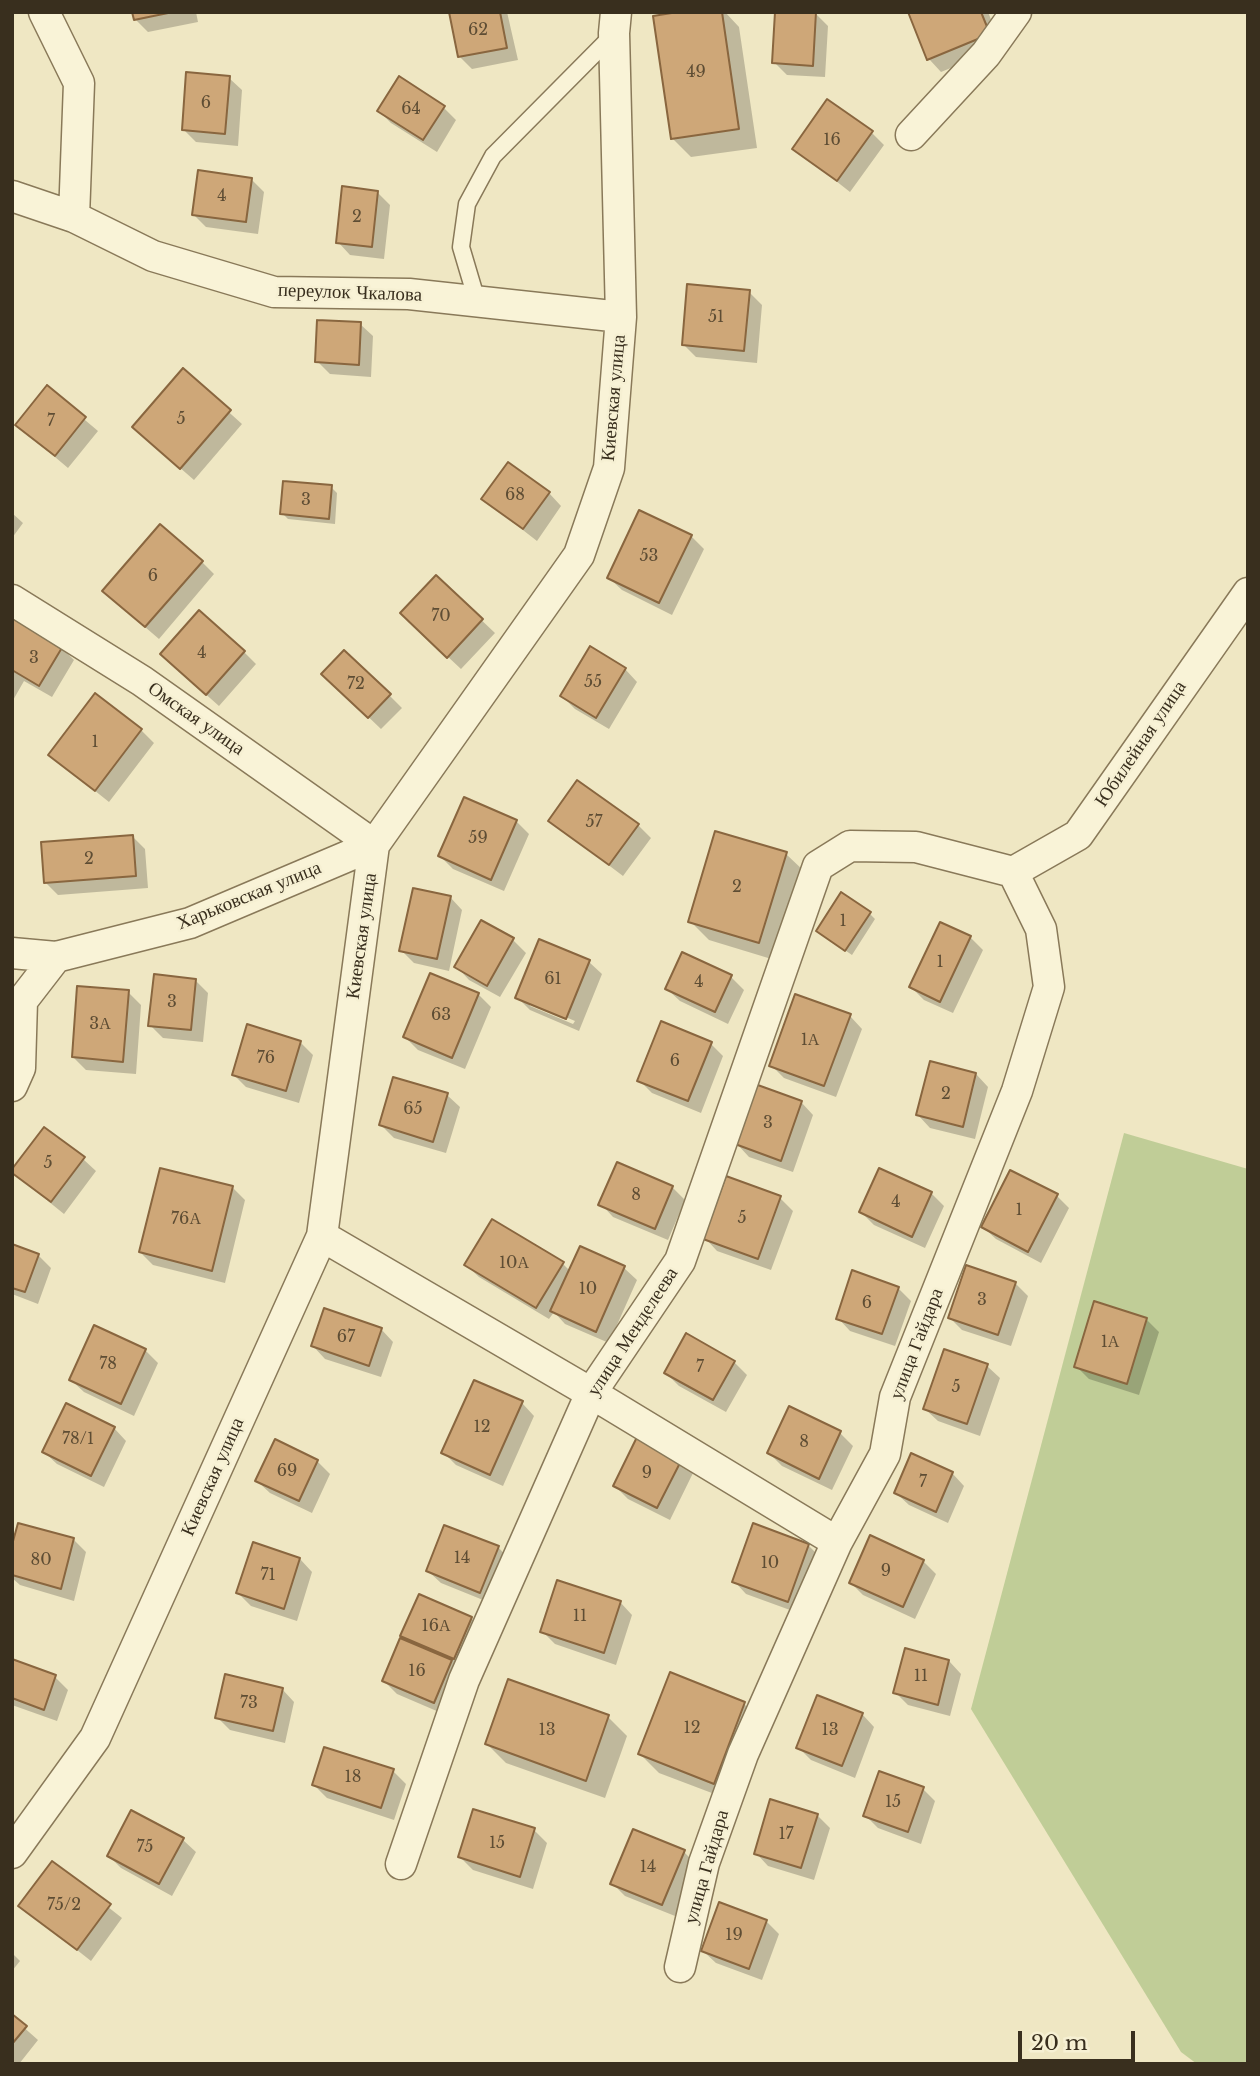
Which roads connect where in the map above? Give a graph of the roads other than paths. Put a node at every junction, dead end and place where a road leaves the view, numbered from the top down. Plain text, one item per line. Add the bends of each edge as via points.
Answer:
1 (44, 12) edge
2 (1016, 12) edge
3 (615, 23) edge
4 (911, 135) dead end
5 (12, 196) edge
6 (75, 217) junction
7 (477, 301) junction
8 (621, 317) junction
9 (1248, 593) edge
10 (12, 600) edge
11 (374, 845) junction
12 (1013, 872) junction
13 (12, 953) edge
14 (56, 957) junction
15 (12, 1086) edge
16 (322, 1236) junction
17 (591, 1393) junction
18 (836, 1542) junction
19 (12, 1853) edge
20 (401, 1864) dead end
21 (680, 1967) dead end

1 - 6 street via 79,83
2 - 4 street via 986,54
3 - 7 lane via 493,156 467,204 461,247
3 - 8 street, Киевская улица
5 - 6 street, переулок Чкалова
6 - 7 street, переулок Чкалова via 153,256 274,292 409,294
7 - 8 street, переулок Чкалова
8 - 11 street, Киевская улица via 609,468 579,555
9 - 12 street, Юбилейная улица via 1078,835
10 - 11 street, Омская улица via 142,681
11 - 14 street, Харьковская улица via 190,923
11 - 16 street, Киевская улица
12 - 17 street, улица Менделеева via 916,847 850,846 818,866 680,1261
12 - 18 street, улица Гайдара via 1041,929 1049,987 1017,1091 895,1396 885,1454
13 - 14 street, Харьковская улица
14 - 15 street via 22,1001 20,1068
16 - 17 street
16 - 19 street, Киевская улица via 95,1738
17 - 18 street
17 - 20 street, улица Менделеева via 464,1680
18 - 21 street, улица Гайдара via 743,1754 704,1863

